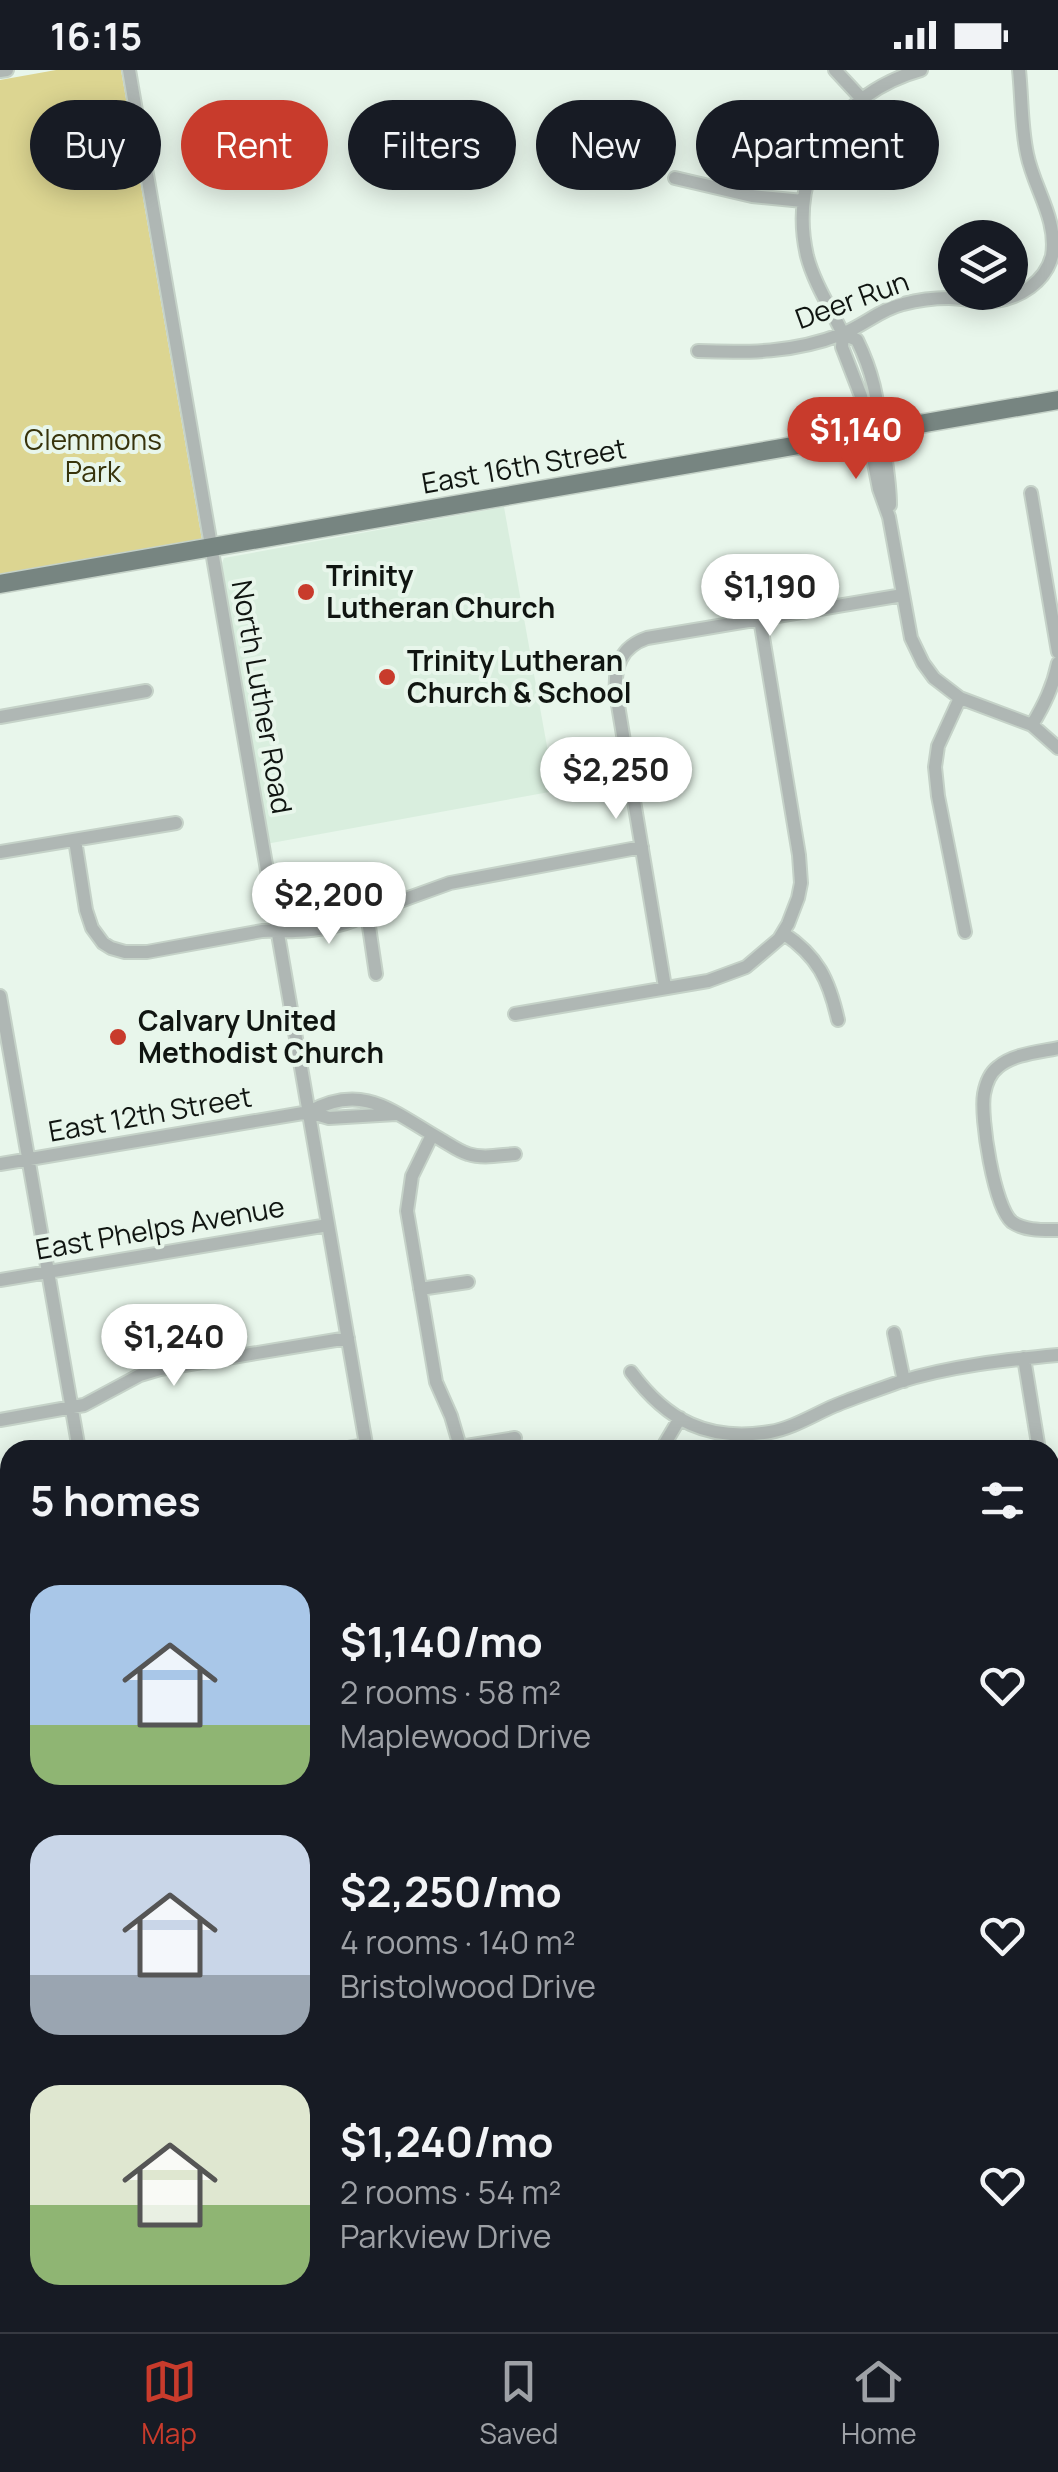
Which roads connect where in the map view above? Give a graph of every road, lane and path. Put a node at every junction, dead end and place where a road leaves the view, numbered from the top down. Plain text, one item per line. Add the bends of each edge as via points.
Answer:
1 (129, 70) edge
2 (834, 70) edge
3 (922, 70) edge
4 (1019, 70) edge
5 (861, 98) junction
6 (676, 178) edge
7 (804, 201) junction
8 (843, 334) junction
9 (698, 351) dead end
10 (1058, 400) edge
11 (876, 433) junction
12 (1031, 492) dead end
13 (212, 548) junction
14 (0, 584) edge
15 (903, 595) junction
16 (760, 619) junction
17 (1058, 652) edge
18 (1058, 664) edge
19 (146, 691) dead end
20 (960, 698) junction
21 (0, 717) edge
22 (1032, 725) junction
23 (1058, 748) edge
24 (176, 822) dead end
25 (75, 840) junction
26 (642, 846) junction
27 (0, 852) edge
28 (367, 913) junction
29 (277, 929) junction
30 (965, 932) dead end
31 (783, 933) junction
32 (376, 974) dead end
33 (665, 987) junction
34 (0, 996) edge
35 (515, 1014) dead end
36 (838, 1020) dead end
37 (1058, 1048) edge
38 (309, 1112) junction
39 (432, 1135) junction
40 (515, 1154) dead end
41 (29, 1160) junction
42 (0, 1164) edge
43 (328, 1225) junction
44 (1058, 1230) edge
45 (48, 1272) junction
46 (0, 1280) edge
47 (468, 1282) dead end
48 (420, 1289) junction
49 (894, 1333) dead end
50 (348, 1338) junction
51 (1058, 1355) edge
52 (1024, 1358) junction
53 (630, 1372) dead end
54 (904, 1381) junction
55 (72, 1408) junction
56 (680, 1418) junction
57 (0, 1420) edge
58 (514, 1438) dead end
59 (77, 1440) edge
60 (366, 1440) edge
61 (458, 1440) edge
62 (504, 1440) edge
63 (666, 1440) edge
64 (1037, 1440) edge

1 - 13 street, North Luther Road
2 - 5 street
3 - 5 street
4 - 8 street, Deer Run via 1028,160 1054,233 1047,268 1012,298 922,300
5 - 7 street via 819,149
6 - 7 street
7 - 8 street via 808,258
8 - 9 street, Deer Run via 777,351
8 - 11 street via 857,340 872,374 881,415
10 - 11 main road, East 16th Street
11 - 13 main road, East 16th Street
11 - 15 street
12 - 17 street
13 - 14 main road, East 16th Street
13 - 29 street, North Luther Road
15 - 16 street
15 - 20 street via 923,662
16 - 26 street via 647,638 627,648 619,662 616,693
16 - 31 street via 799,856 798,898
18 - 22 street
19 - 21 street
20 - 22 street
20 - 30 street via 935,767
22 - 23 street
24 - 25 street
25 - 27 street
25 - 29 street via 92,928 119,951
26 - 28 street via 450,883
26 - 33 street
28 - 29 street via 290,921
28 - 32 street
29 - 38 street, North Luther Road
31 - 33 street via 746,967
31 - 36 street via 824,975
33 - 35 street
34 - 41 street
37 - 44 street via 999,1066 983,1102 1002,1210 1037,1230
38 - 39 street, East 12th Street via 329,1118 396,1114
38 - 41 street, East 12th Street
38 - 43 street, North Luther Road
39 - 40 street, East 12th Street via 464,1154
39 - 48 street via 408,1193
41 - 42 street, East 12th Street
41 - 45 street
43 - 45 street, East Phelps Avenue
43 - 50 street, North Luther Road
45 - 46 street, East Phelps Avenue
45 - 55 street
47 - 48 street
48 - 61 street via 436,1382
49 - 54 street
50 - 55 street via 160,1369
50 - 60 street, North Luther Road
51 - 52 street
52 - 54 street
52 - 64 street
53 - 56 street via 655,1402
54 - 56 street via 772,1432 717,1432
55 - 57 street
55 - 59 street
56 - 63 street
58 - 62 street

